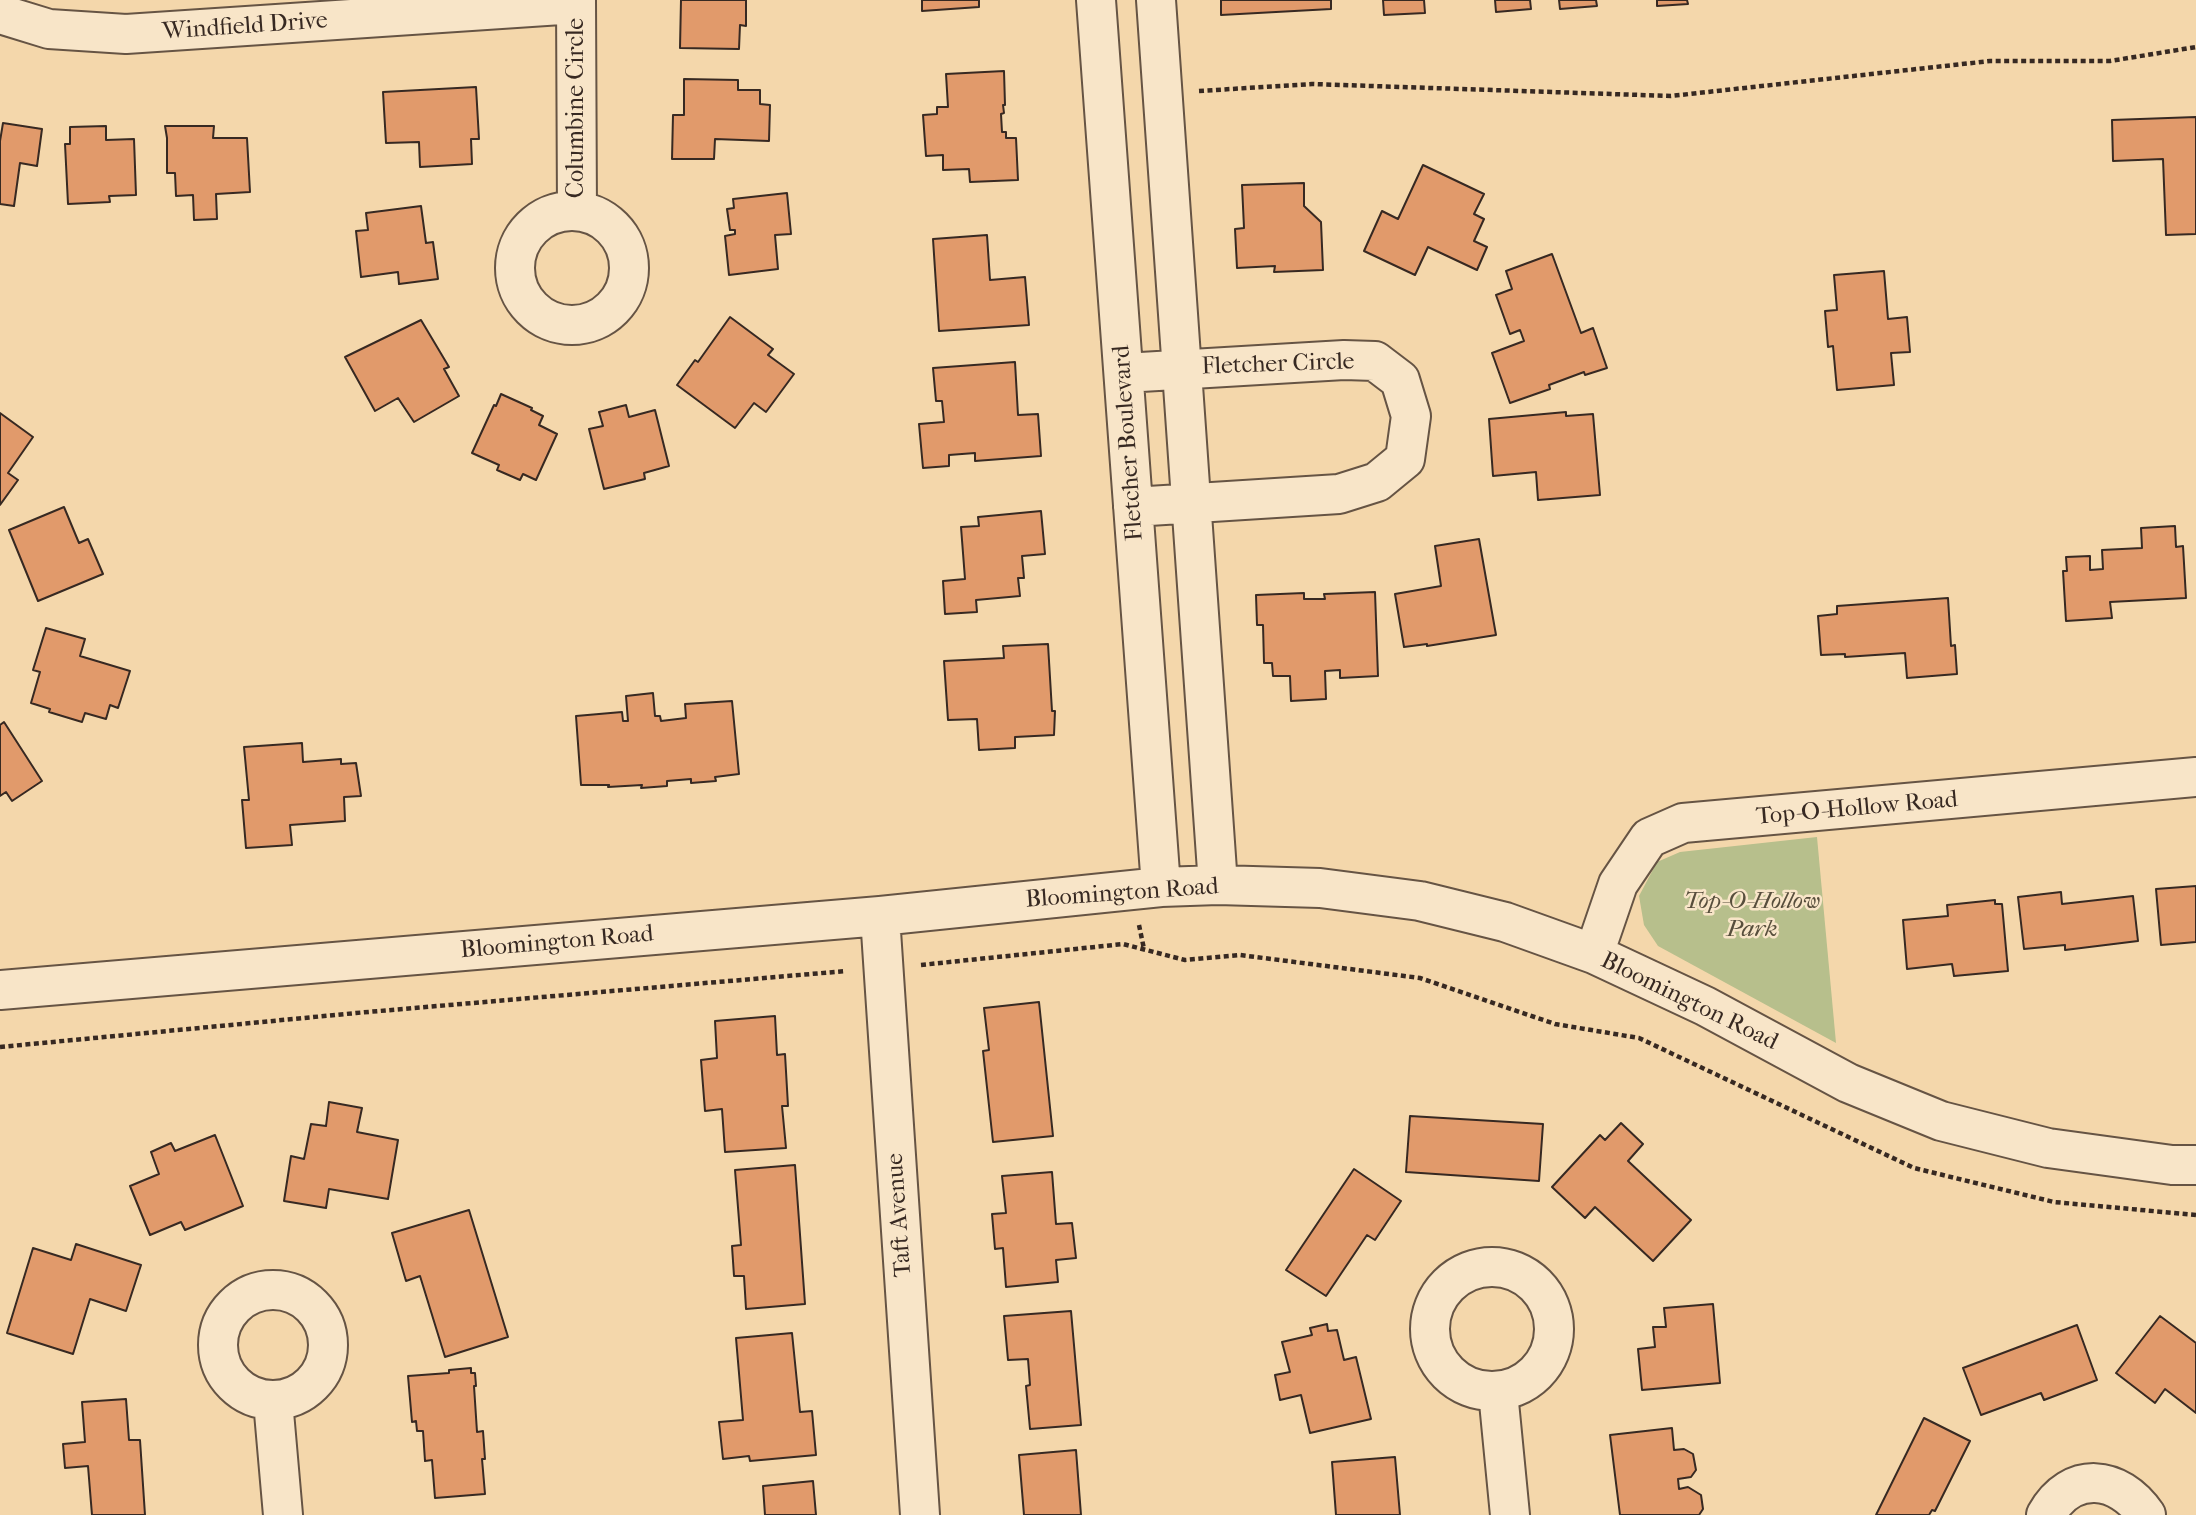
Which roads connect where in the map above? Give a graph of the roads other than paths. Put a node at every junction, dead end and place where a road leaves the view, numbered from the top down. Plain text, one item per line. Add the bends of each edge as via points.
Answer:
1 (1096, 0) edge
2 (1156, 0) edge
3 (576, 2) edge
4 (0, 14) edge
5 (577, 211) dead end
6 (1182, 369) junction
7 (1124, 373) junction
8 (1191, 504) junction
9 (1133, 507) junction
10 (2196, 777) edge
11 (1218, 886) junction
12 (1161, 887) junction
13 (880, 916) junction
14 (1594, 954) junction
15 (0, 990) edge
16 (2196, 1165) edge
17 (1498, 1392) dead end
18 (273, 1401) dead end
19 (283, 1515) edge
20 (920, 1515) edge
21 (1510, 1515) edge
22 (2046, 1515) edge
23 (2146, 1515) edge

1 - 7 street, Fletcher Boulevard
2 - 6 street
3 - 4 street, Windfield Drive via 126,34 49,29
3 - 5 street, Columbine Circle
6 - 7 street, Fletcher Circle
6 - 8 street
6 - 8 street, Fletcher Circle via 1375,361 1400,380 1411,416 1405,459 1377,482 1339,494
7 - 9 street, Fletcher Boulevard
8 - 9 street, Fletcher Circle
8 - 11 street
9 - 12 street, Fletcher Boulevard
10 - 14 street, Top-O-Hollow Road via 1683,823 1649,838 1618,884
11 - 12 street, Bloomington Road
11 - 14 street, Bloomington Road via 1320,888 1420,901 1505,922
12 - 13 street, Bloomington Road
13 - 15 street, Bloomington Road
13 - 20 street, Taft Avenue
14 - 16 street, Bloomington Road via 1705,1006 1848,1083 1941,1121 2048,1148
17 - 21 street
18 - 19 street
22 - 23 street via 2067,1490 2084,1483 2103,1483 2136,1500

